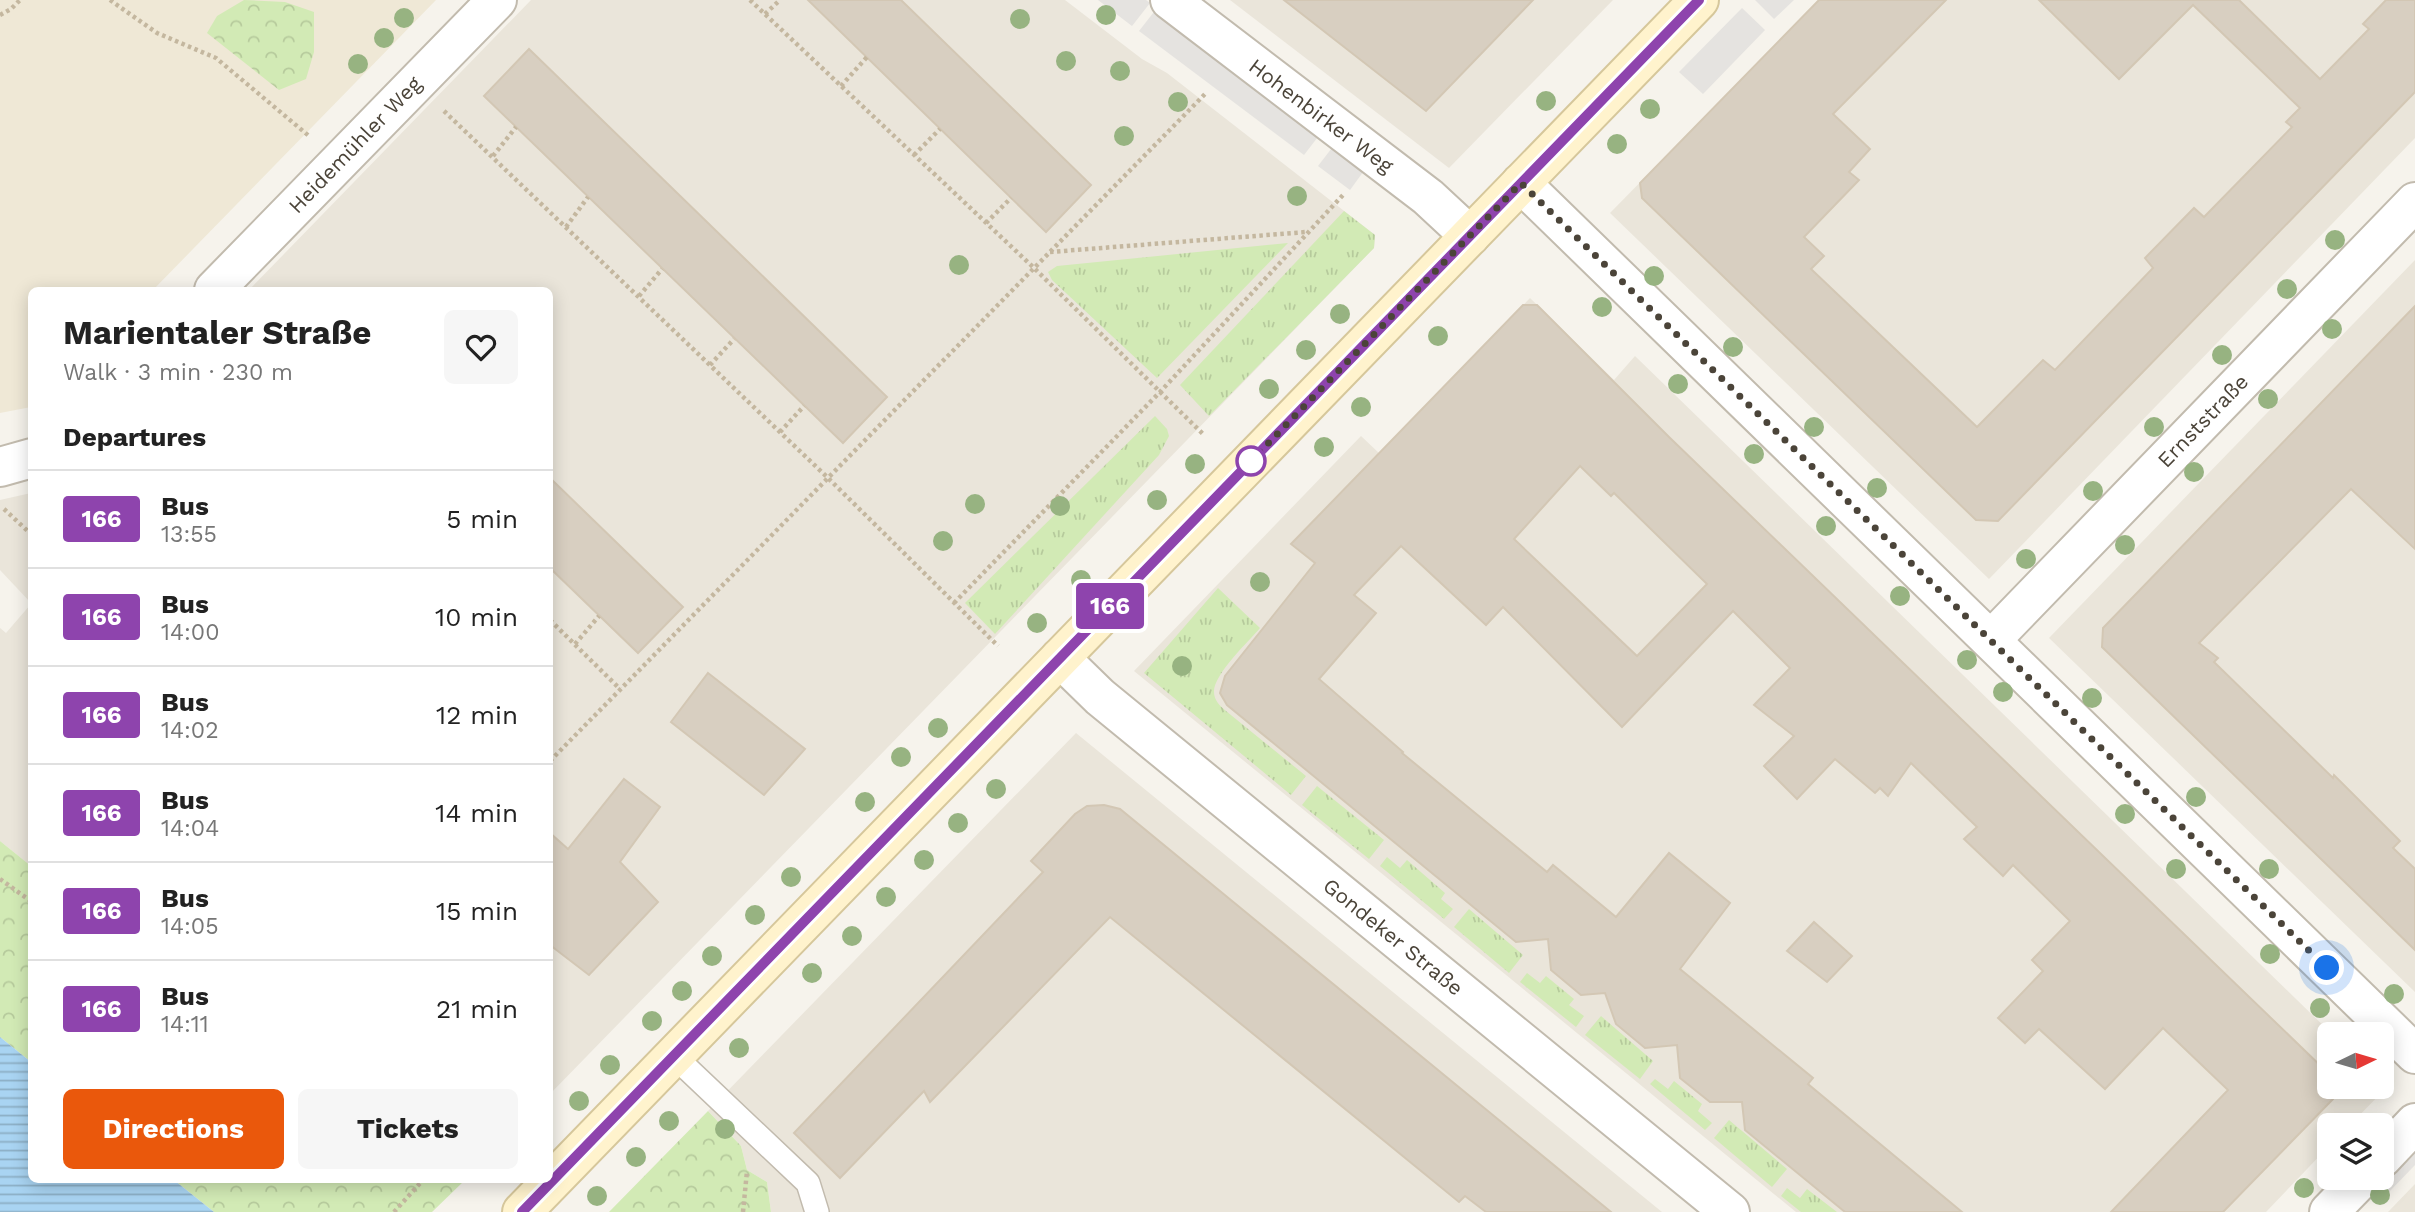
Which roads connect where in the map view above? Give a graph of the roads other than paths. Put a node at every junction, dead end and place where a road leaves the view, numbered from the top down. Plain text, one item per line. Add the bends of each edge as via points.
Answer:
1 (497, 0) edge
2 (1170, 0) edge
3 (1699, 0) edge
4 (1521, 183) junction
5 (2415, 202) edge
6 (1470, 236) junction
7 (217, 287) edge
8 (28, 459) edge
9 (0, 467) edge
10 (1991, 640) junction
11 (1060, 658) junction
12 (2415, 1054) edge
13 (674, 1056) junction
14 (2415, 1123) edge
15 (2394, 1145) edge
16 (553, 1180) edge
17 (550, 1183) edge
18 (2350, 1190) edge
19 (522, 1212) edge
20 (817, 1212) edge
21 (1730, 1212) edge
22 (2329, 1212) edge

1 - 7 street, Heidemühler Weg
2 - 6 street, Hohenbirker Weg via 1428,197
3 - 4 street
4 - 6 street
4 - 10 street
5 - 10 street, Ernststraße
6 - 11 street
8 - 9 street
10 - 12 street
11 - 13 street
11 - 21 street, Gondeker Straße via 1100,697
13 - 16 street
13 - 20 lane via 808,1182
14 - 15 street
17 - 19 street
18 - 22 street

